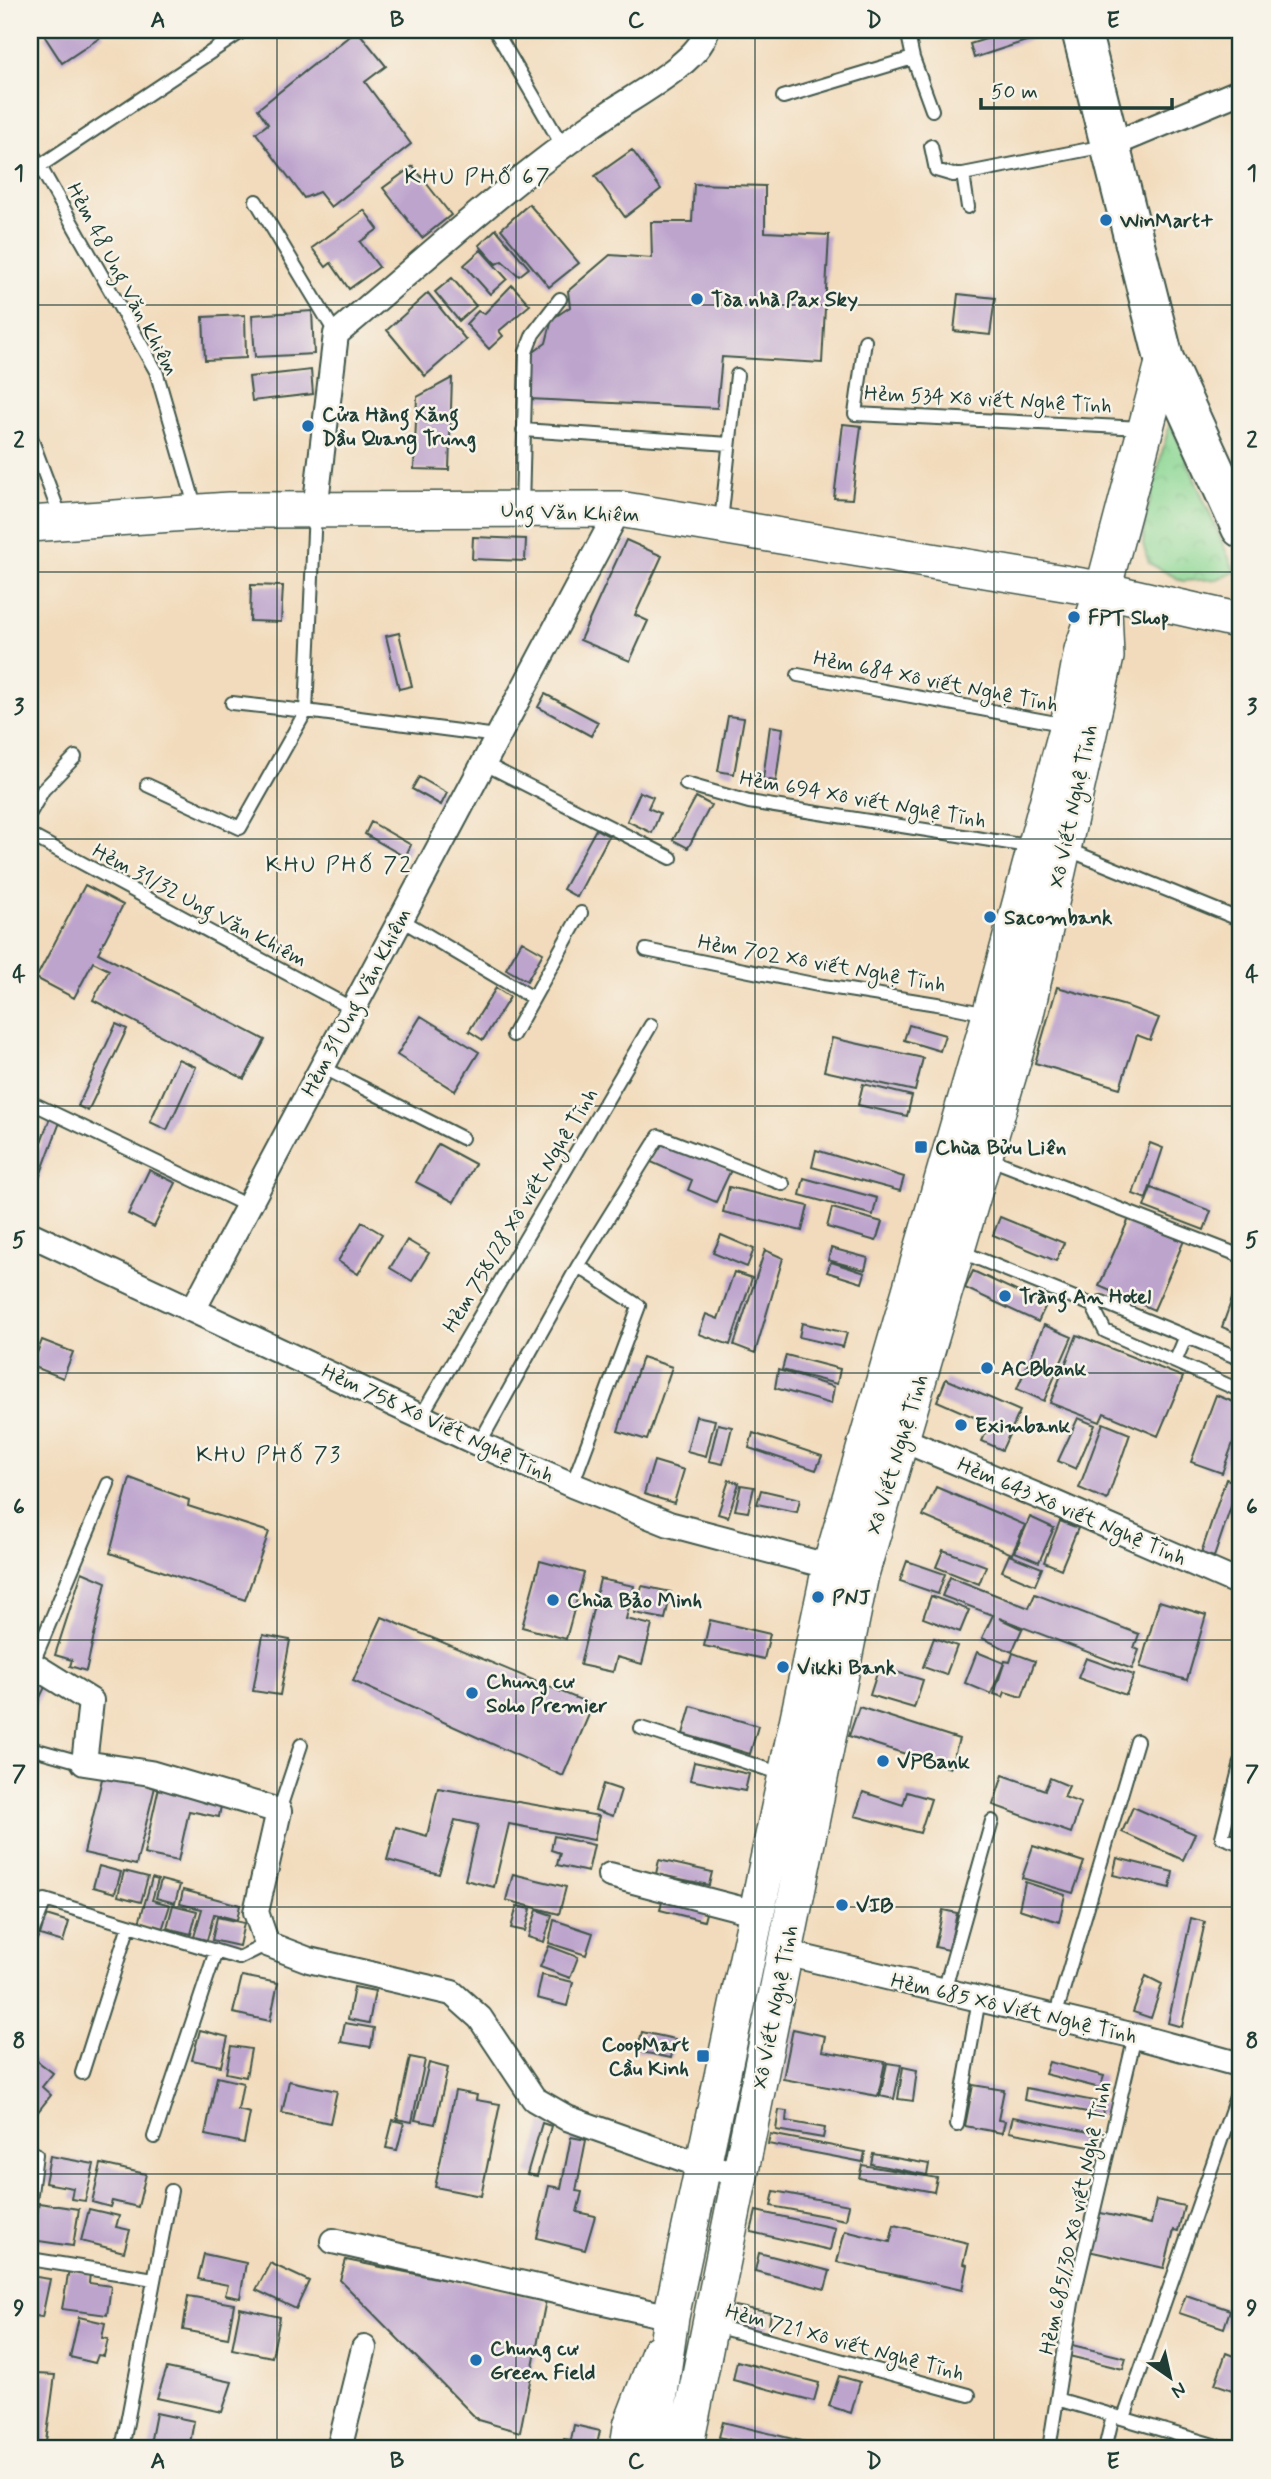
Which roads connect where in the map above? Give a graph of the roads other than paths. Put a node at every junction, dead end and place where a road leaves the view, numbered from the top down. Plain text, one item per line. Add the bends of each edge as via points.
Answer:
1 (244, 30) edge
2 (495, 30) edge
3 (706, 30) edge
4 (907, 30) edge
5 (1081, 30) edge
6 (913, 58) junction
7 (1241, 91) edge
8 (783, 97) dead end
9 (932, 110) dead end
10 (562, 145) junction
11 (931, 146) dead end
12 (1109, 146) junction
13 (30, 149) edge
14 (40, 166) junction
15 (963, 174) junction
16 (256, 201) dead end
17 (968, 207) dead end
18 (560, 299) dead end
19 (336, 334) junction
20 (864, 341) dead end
21 (1164, 359) junction
22 (737, 375) dead end
23 (1147, 428) junction
24 (523, 430) junction
25 (30, 435) edge
26 (729, 444) junction
27 (1230, 474) edge
28 (522, 508) junction
29 (619, 509) junction
30 (315, 510) junction
31 (197, 512) junction
32 (46, 523) edge
33 (720, 526) junction
34 (1241, 528) edge
35 (1103, 590) junction
36 (1241, 621) edge
37 (798, 675) dead end
38 (232, 702) dead end
39 (306, 710) junction
40 (1068, 725) junction
41 (497, 736) junction
42 (75, 757) dead end
43 (483, 763) junction
44 (686, 784) dead end
45 (147, 785) dead end
46 (30, 813) edge
47 (30, 835) edge
48 (1049, 848) junction
49 (671, 858) dead end
50 (581, 912) dead end
51 (1236, 918) dead end
52 (400, 919) junction
53 (646, 950) dead end
54 (534, 998) junction
55 (353, 1009) junction
56 (990, 1015) junction
57 (1024, 1023) junction
58 (652, 1025) dead end
59 (513, 1035) dead end
60 (322, 1067) junction
61 (30, 1102) edge
62 (462, 1138) dead end
63 (985, 1157) junction
64 (783, 1184) dead end
65 (248, 1206) junction
66 (30, 1234) edge
67 (957, 1250) junction
68 (1241, 1256) edge
69 (578, 1266) junction
70 (1093, 1305) junction
71 (193, 1310) junction
72 (1186, 1336) junction
73 (1241, 1359) edge
74 (1174, 1362) junction
75 (1241, 1391) edge
76 (421, 1416) junction
77 (901, 1439) junction
78 (478, 1444) junction
79 (108, 1484) dead end
80 (572, 1485) junction
81 (845, 1571) junction
82 (1241, 1584) edge
83 (31, 1664) edge
84 (641, 1728) dead end
85 (1137, 1741) dead end
86 (301, 1745) dead end
87 (30, 1748) edge
88 (1241, 1762) edge
89 (84, 1763) junction
90 (786, 1776) junction
91 (279, 1811) junction
92 (992, 1821) dead end
93 (1241, 1844) edge
94 (610, 1875) dead end
95 (757, 1913) junction
96 (129, 1925) junction
97 (30, 1938) edge
98 (267, 1944) junction
99 (216, 1951) junction
100 (785, 1953) junction
101 (944, 1991) junction
102 (979, 1999) junction
103 (1055, 2017) junction
104 (1135, 2036) junction
105 (1241, 2066) edge
106 (82, 2073) dead end
107 (1241, 2083) edge
108 (957, 2125) dead end
109 (154, 2137) dead end
110 (36, 2154) dead end
111 (703, 2166) junction
112 (741, 2174) junction
113 (171, 2191) dead end
114 (30, 2201) edge
115 (333, 2241) dead end
116 (30, 2259) edge
117 (154, 2279) junction
118 (671, 2317) junction
119 (711, 2325) junction
120 (364, 2348) dead end
121 (969, 2395) dead end
122 (1057, 2399) junction
123 (1119, 2417) junction
124 (655, 2435) edge
125 (122, 2449) edge
126 (339, 2449) edge
127 (626, 2449) edge
128 (685, 2449) edge
129 (701, 2449) edge
130 (1049, 2449) edge
131 (1105, 2449) edge
132 (1227, 2449) edge

1 - 14 lane
2 - 10 lane
3 - 10 street via 690,58
4 - 6 lane
5 - 12 main road, Xô Viết Nghệ Tĩnh
6 - 8 lane
6 - 9 lane
7 - 12 street
10 - 19 street
11 - 15 lane via 936,170
12 - 15 lane
12 - 21 main road, Xô Viết Nghệ Tĩnh
13 - 14 lane, Hẻm 48 Ung Văn Khiêm
14 - 31 lane, Hẻm 48 Ung Văn Khiêm via 156,371
15 - 17 lane
16 - 19 lane
18 - 24 lane via 533,334 526,352
19 - 30 street
20 - 23 lane, Hẻm 534 Xô viết Nghệ Tĩnh via 855,414
21 - 23 main road, Xô Viết Nghệ Tĩnh
21 - 27 main road
22 - 26 lane
23 - 35 main road, Xô Viết Nghệ Tĩnh
24 - 26 lane
24 - 28 lane
25 - 32 lane
26 - 33 lane
27 - 34 main road
28 - 29 main road, Ung Văn Khiêm
28 - 30 main road, Ung Văn Khiêm
29 - 33 main road, Ung Văn Khiêm
29 - 41 street, Hẻm 31 Ung Văn Khiêm
30 - 31 main road, Ung Văn Khiêm
30 - 39 lane
31 - 32 main road, Ung Văn Khiêm
33 - 35 main road, Ung Văn Khiêm
35 - 36 main road, Ung Văn Khiêm
35 - 40 main road, Xô Viết Nghệ Tĩnh via 1082,650
35 - 48 main road, Xô Viết Nghệ Tĩnh via 1106,657
37 - 40 lane, Hẻm 684 Xô viết Nghệ Tĩnh
38 - 39 lane
39 - 41 lane
39 - 45 lane via 240,828
40 - 48 main road, Xô Viết Nghệ Tĩnh
41 - 43 street, Hẻm 31 Ung Văn Khiêm
42 - 46 lane via 43,790
43 - 49 lane
43 - 52 street, Hẻm 31 Ung Văn Khiêm
44 - 48 lane, Hẻm 694 Xô viết Nghệ Tĩnh via 749,802
47 - 55 lane, Hẻm 31/32 Ung Văn Khiêm
48 - 51 lane, Hẻm 694 Xô viết Nghệ Tĩnh
48 - 56 main road, Xô Viết Nghệ Tĩnh
48 - 57 main road, Xô Viết Nghệ Tĩnh
50 - 54 lane
52 - 54 lane
52 - 55 street, Hẻm 31 Ung Văn Khiêm
53 - 56 lane, Hẻm 702 Xô viết Nghệ Tĩnh
54 - 59 lane
55 - 60 street, Hẻm 31 Ung Văn Khiêm
56 - 57 street
56 - 81 main road, Xô Viết Nghệ Tĩnh
57 - 63 main road, Xô Viết Nghệ Tĩnh
58 - 76 lane, Hẻm 758/28 Xô viết Nghệ Tĩnh
60 - 62 lane
60 - 65 street, Hẻm 31 Ung Văn Khiêm
61 - 65 lane
63 - 67 main road, Xô Viết Nghệ Tĩnh
63 - 68 lane
64 - 69 lane via 659,1136
65 - 71 street, Hẻm 31 Ung Văn Khiêm
66 - 71 street, Hẻm 758 Xô Viết Nghệ Tĩnh
67 - 70 lane
67 - 77 main road, Xô Viết Nghệ Tĩnh
69 - 78 lane
69 - 80 lane via 639,1306
70 - 72 lane via 1102,1302
70 - 74 lane via 1105,1331
71 - 76 street, Hẻm 758 Xô Viết Nghệ Tĩnh
72 - 73 lane
72 - 74 lane
74 - 75 lane
76 - 78 street, Hẻm 758 Xô Viết Nghệ Tĩnh
77 - 81 main road, Xô Viết Nghệ Tĩnh
77 - 82 street, Hẻm 643 Xô viết Nghệ Tĩnh
78 - 80 street, Hẻm 758 Xô Viết Nghệ Tĩnh
79 - 83 lane
80 - 81 street, Hẻm 758 Xô Viết Nghệ Tĩnh via 668,1524
81 - 90 main road, Xô Viết Nghệ Tĩnh
81 - 100 main road, Xô Viết Nghệ Tĩnh
83 - 89 street via 91,1701
84 - 90 lane
85 - 103 lane
86 - 91 lane
87 - 89 lane
88 - 93 lane via 1222,1837
89 - 91 street via 150,1773
90 - 95 main road, Xô Viết Nghệ Tĩnh
91 - 98 street via 256,1912
92 - 101 lane
94 - 95 street
95 - 111 main road, Xô Viết Nghệ Tĩnh
96 - 97 lane via 45,1900
96 - 99 lane
96 - 106 lane
98 - 99 lane via 239,1958
98 - 111 street via 309,1960 452,1993 480,2018 534,2099 567,2118
99 - 109 lane
100 - 101 street, Hẻm 685 Xô Viết Nghệ Tĩnh
100 - 112 main road, Xô Viết Nghệ Tĩnh
101 - 102 street, Hẻm 685 Xô Viết Nghệ Tĩnh
102 - 103 street, Hẻm 685 Xô Viết Nghệ Tĩnh
102 - 108 lane
103 - 104 street, Hẻm 685 Xô Viết Nghệ Tĩnh
104 - 105 street, Hẻm 685 Xô Viết Nghệ Tĩnh
104 - 122 lane, Hẻm 685/30 Xô viết Nghệ Tĩnh via 1072,2303
107 - 123 lane
110 - 114 lane
111 - 112 street
111 - 118 main road, Xô Viết Nghệ Tĩnh
112 - 119 main road, Xô Viết Nghệ Tĩnh
113 - 117 lane
115 - 118 street
116 - 117 lane
117 - 125 lane
118 - 124 main road, Xô Viết Nghệ Tĩnh
118 - 127 street, Xô Viết Nghệ Tĩnh via 630,2424
119 - 121 lane, Hẻm 721 Xô viết Nghệ Tĩnh
119 - 128 main road, Xô Viết Nghệ Tĩnh
119 - 129 street, Xô Viết Nghệ Tĩnh
120 - 126 street
122 - 123 lane
122 - 130 lane, Hẻm 685/30 Xô viết Nghệ Tĩnh
123 - 131 lane
123 - 132 lane

